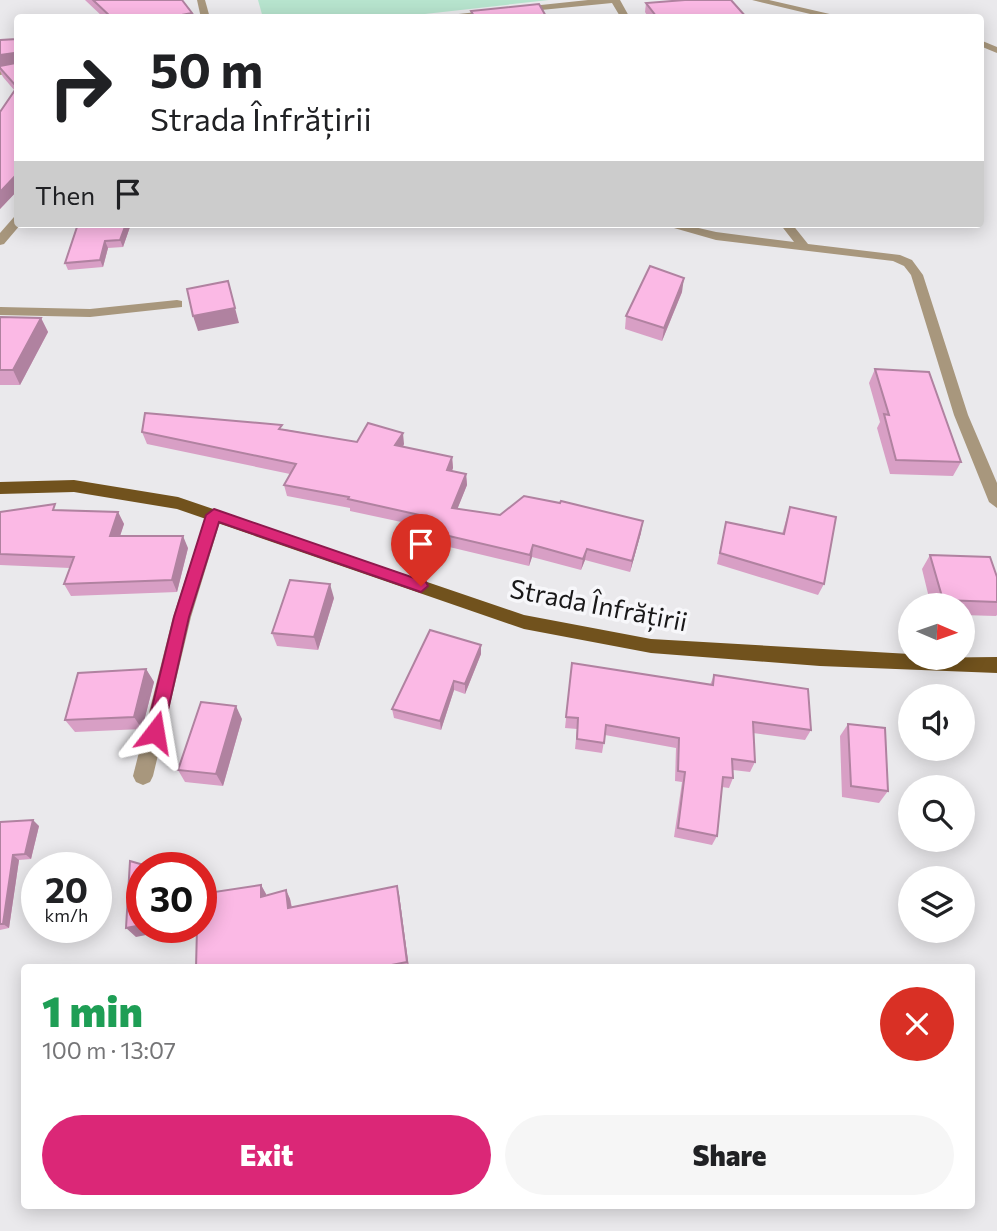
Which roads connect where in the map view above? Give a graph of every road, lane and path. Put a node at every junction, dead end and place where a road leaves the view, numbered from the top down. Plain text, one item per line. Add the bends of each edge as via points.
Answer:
1 (615, 0) edge
2 (756, 0) edge
3 (498, 14) edge
4 (824, 14) edge
5 (14, 225) edge
6 (683, 228) edge
7 (789, 228) edge
8 (0, 242) edge
9 (803, 245) junction
10 (177, 304) dead end
11 (0, 311) edge
12 (0, 488) edge
13 (997, 502) edge
14 (214, 515) junction
15 (997, 665) edge
16 (143, 776) dead end

1 - 3 street
2 - 4 street
5 - 8 street
6 - 9 street
7 - 9 street
9 - 13 street via 908,263 917,275 961,415
10 - 11 street via 90,313
12 - 14 main road, Strada Înfrățirii via 74,486 178,503
14 - 15 main road, Strada Înfrățirii via 524,622 651,646
14 - 16 street via 181,617

